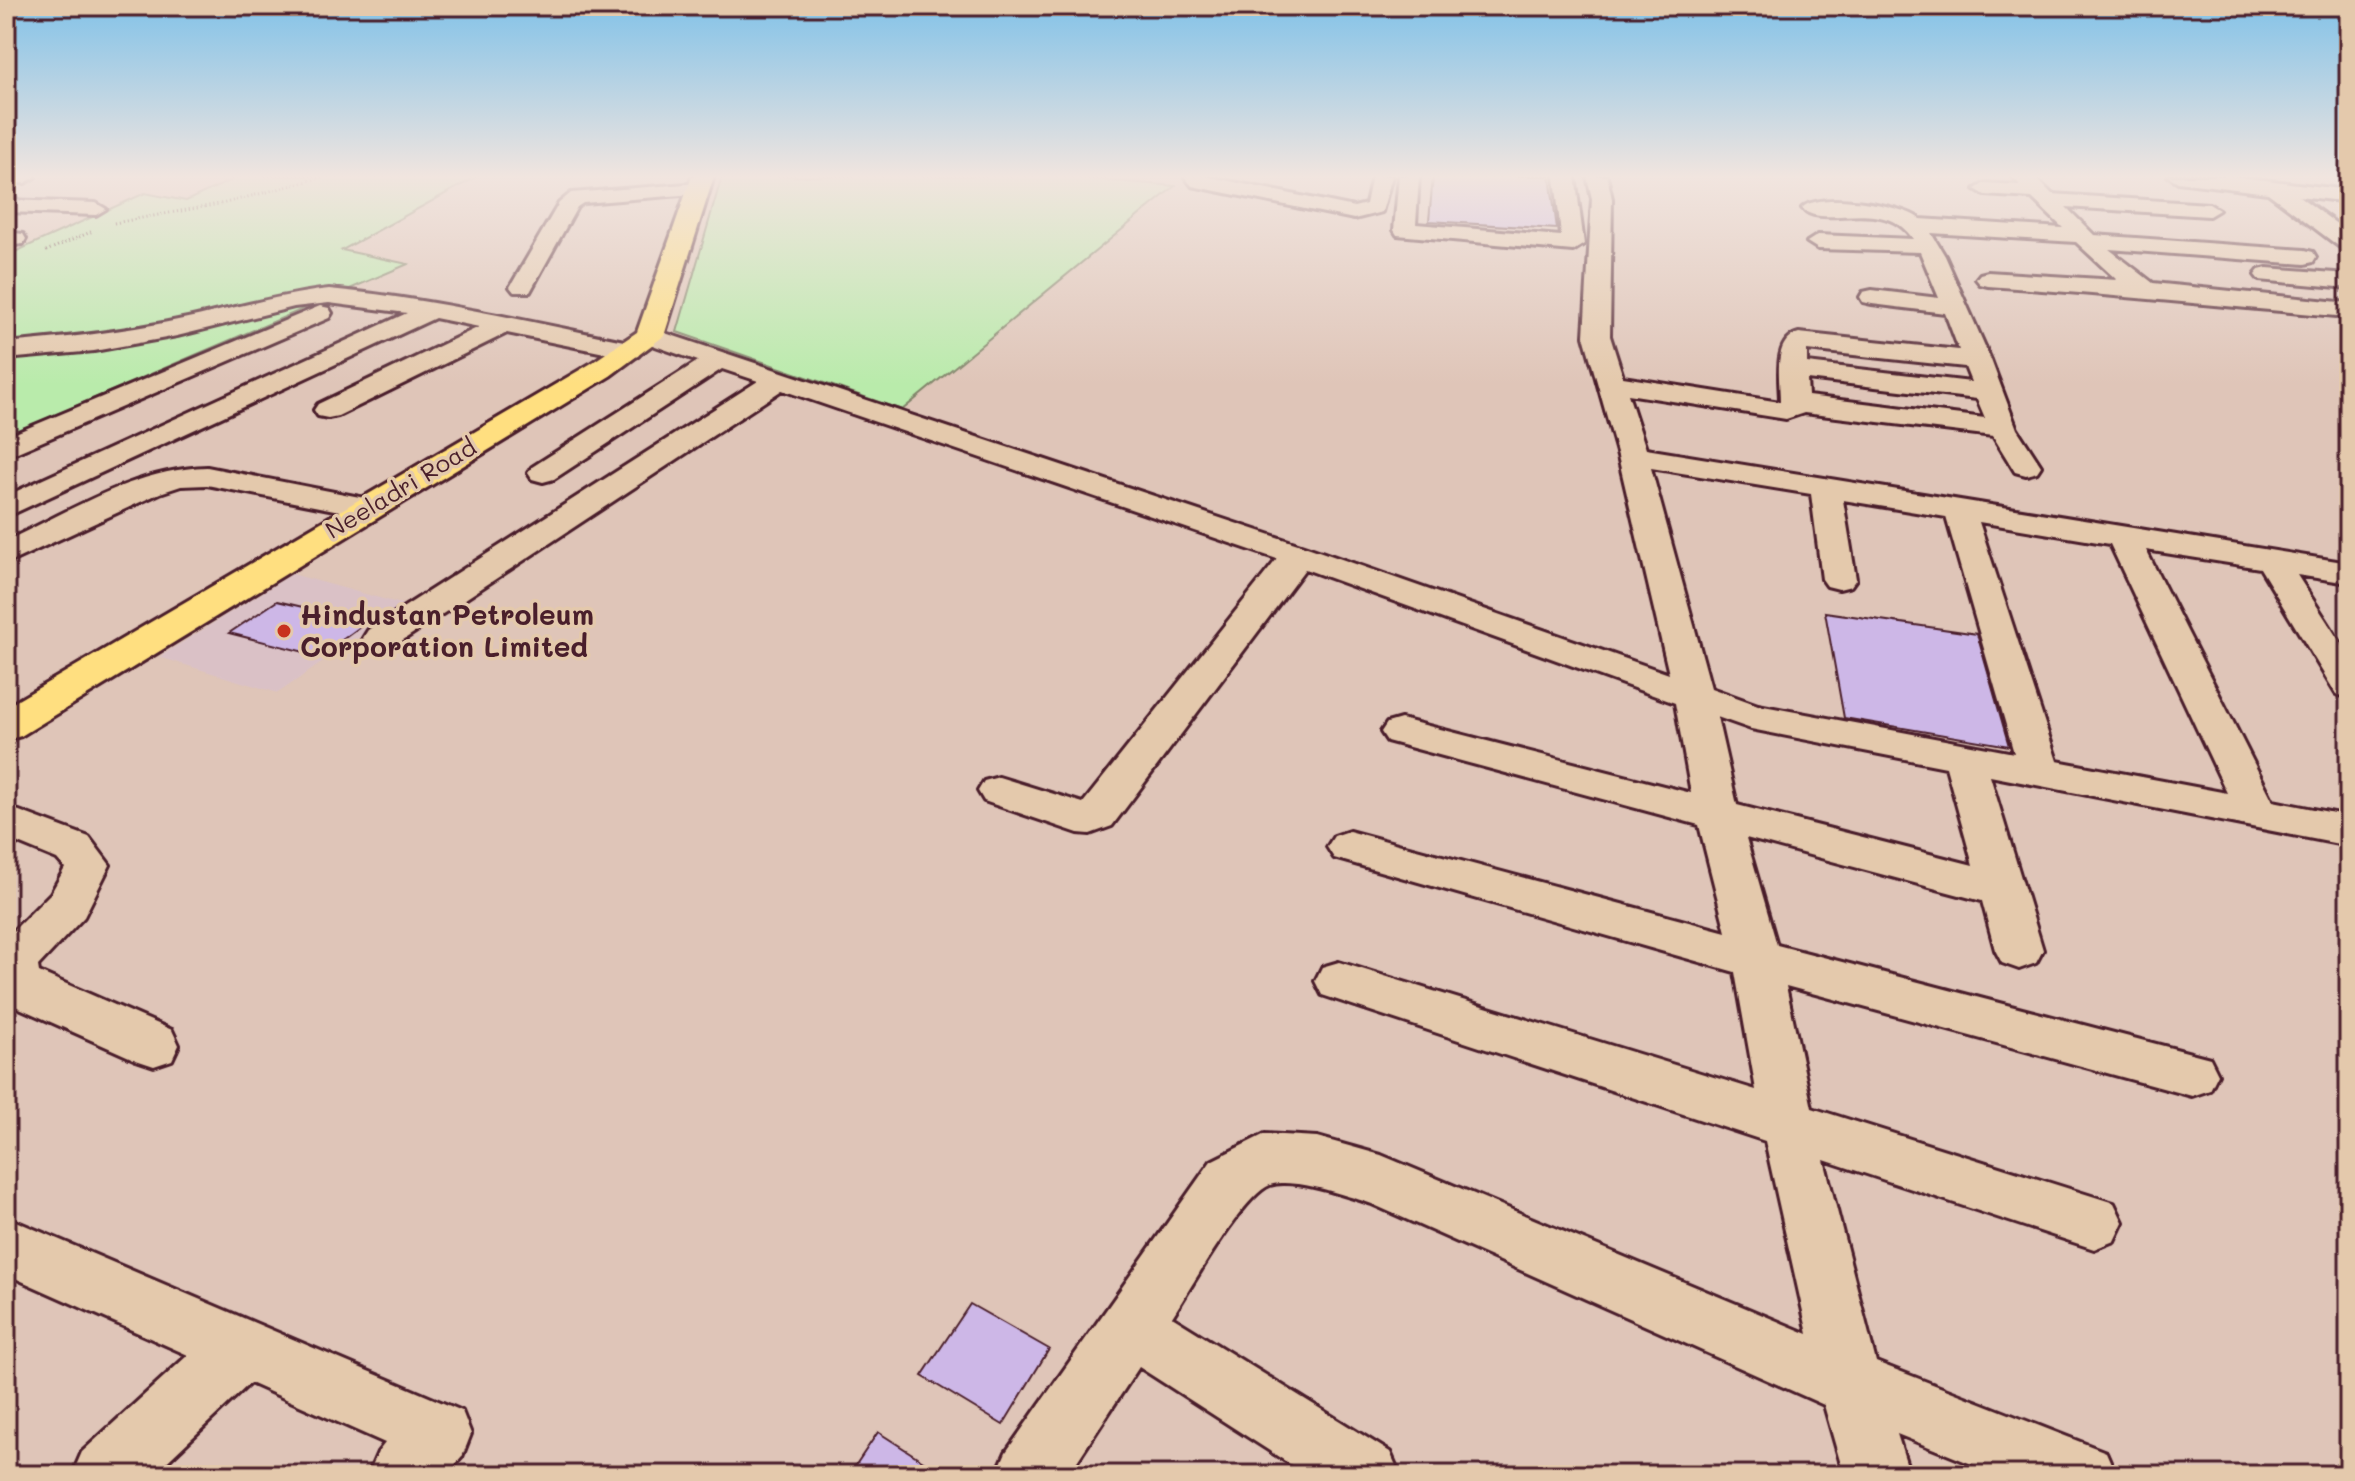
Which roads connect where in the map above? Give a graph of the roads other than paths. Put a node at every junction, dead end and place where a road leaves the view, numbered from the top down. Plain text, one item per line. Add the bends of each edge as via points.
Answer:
1 (545, 245) edge
2 (681, 245) edge
3 (1600, 245) edge
4 (1904, 245) edge
5 (2075, 245) edge
6 (2093, 245) edge
7 (1928, 246) joint
8 (1970, 248) dead end
9 (2098, 250) junction
10 (2316, 258) dead end
11 (1988, 279) dead end
12 (2349, 281) edge
13 (522, 287) dead end
14 (2147, 289) junction
15 (357, 297) junction
16 (1870, 307) dead end
17 (433, 310) junction
18 (2349, 310) edge
19 (1961, 318) junction
20 (503, 325) junction
21 (640, 343) junction
22 (6, 351) edge
23 (719, 359) junction
24 (1978, 360) junction
25 (1794, 369) junction
26 (778, 380) junction
27 (1610, 383) junction
28 (1990, 392) junction
29 (1794, 403) junction
30 (328, 410) dead end
31 (2003, 429) junction
32 (6, 448) edge
33 (1633, 456) junction
34 (2026, 466) dead end
35 (543, 473) dead end
36 (1826, 487) junction
37 (6, 508) edge
38 (370, 508) junction
39 (1959, 508) junction
40 (2122, 535) junction
41 (6, 554) edge
42 (1298, 555) junction
43 (2272, 561) junction
44 (2349, 573) edge
45 (1839, 579) dead end
46 (381, 638) dead end
47 (2349, 686) edge
48 (1693, 693) junction
49 (6, 726) edge
50 (1401, 732) dead end
51 (1964, 758) junction
52 (2040, 773) junction
53 (999, 791) dead end
54 (2258, 814) junction
55 (1721, 818) junction
56 (6, 821) edge
57 (2349, 831) edge
58 (1349, 847) dead end
59 (1999, 889) junction
60 (2019, 950) dead end
61 (1757, 959) junction
62 (1339, 981) dead end
63 (154, 1045) dead end
64 (2192, 1074) dead end
65 (1788, 1123) junction
66 (2094, 1222) dead end
67 (6, 1245) edge
68 (1130, 1326) junction
69 (241, 1348) junction
70 (1850, 1384) junction
71 (105, 1475) edge
72 (401, 1475) edge
73 (1029, 1475) edge
74 (1367, 1475) edge
75 (1877, 1475) edge
76 (2083, 1475) edge

1 - 13 street
2 - 21 main road via 662,307
3 - 27 street via 1597,336
4 - 7 street
5 - 9 street
6 - 9 street
7 - 19 street
8 - 9 street
9 - 10 street
9 - 12 street
9 - 14 street
11 - 14 street
14 - 18 street
15 - 17 street
15 - 22 street via 294,300 94,343
15 - 32 street
16 - 19 street
17 - 20 street
17 - 37 street
19 - 24 street
20 - 21 street
20 - 30 street
21 - 23 street
21 - 38 main road, Neeladri Road
23 - 26 street
23 - 35 street
24 - 25 street via 1799,341 1794,346
24 - 28 street
25 - 28 street
25 - 29 street
26 - 42 street
26 - 46 street
27 - 29 street via 1777,411 1792,410
27 - 33 street
28 - 31 street
29 - 31 street
31 - 34 street
33 - 36 street
33 - 48 street
36 - 39 street
36 - 45 street
38 - 41 street via 207,476 178,477
38 - 49 main road, Neeladri Road
39 - 40 street
39 - 52 street
40 - 43 street
40 - 54 street
42 - 48 street
42 - 53 street via 1097,815 1078,818
43 - 44 street
43 - 47 street
48 - 51 street via 1751,716
48 - 55 street via 1705,766
50 - 55 street
51 - 52 street
51 - 59 street
52 - 54 street
54 - 57 street
55 - 59 street
55 - 61 street
56 - 63 street via 73,848 88,865 73,901 14,960 15,976 24,989
58 - 61 street
59 - 60 street
61 - 64 street
61 - 65 street
62 - 65 street
65 - 66 street
65 - 70 street
67 - 69 street
68 - 70 street via 1231,1179 1265,1159 1317,1162 1381,1181
68 - 73 street
68 - 74 street
69 - 71 street
69 - 72 street via 439,1434
70 - 75 street
70 - 76 street

